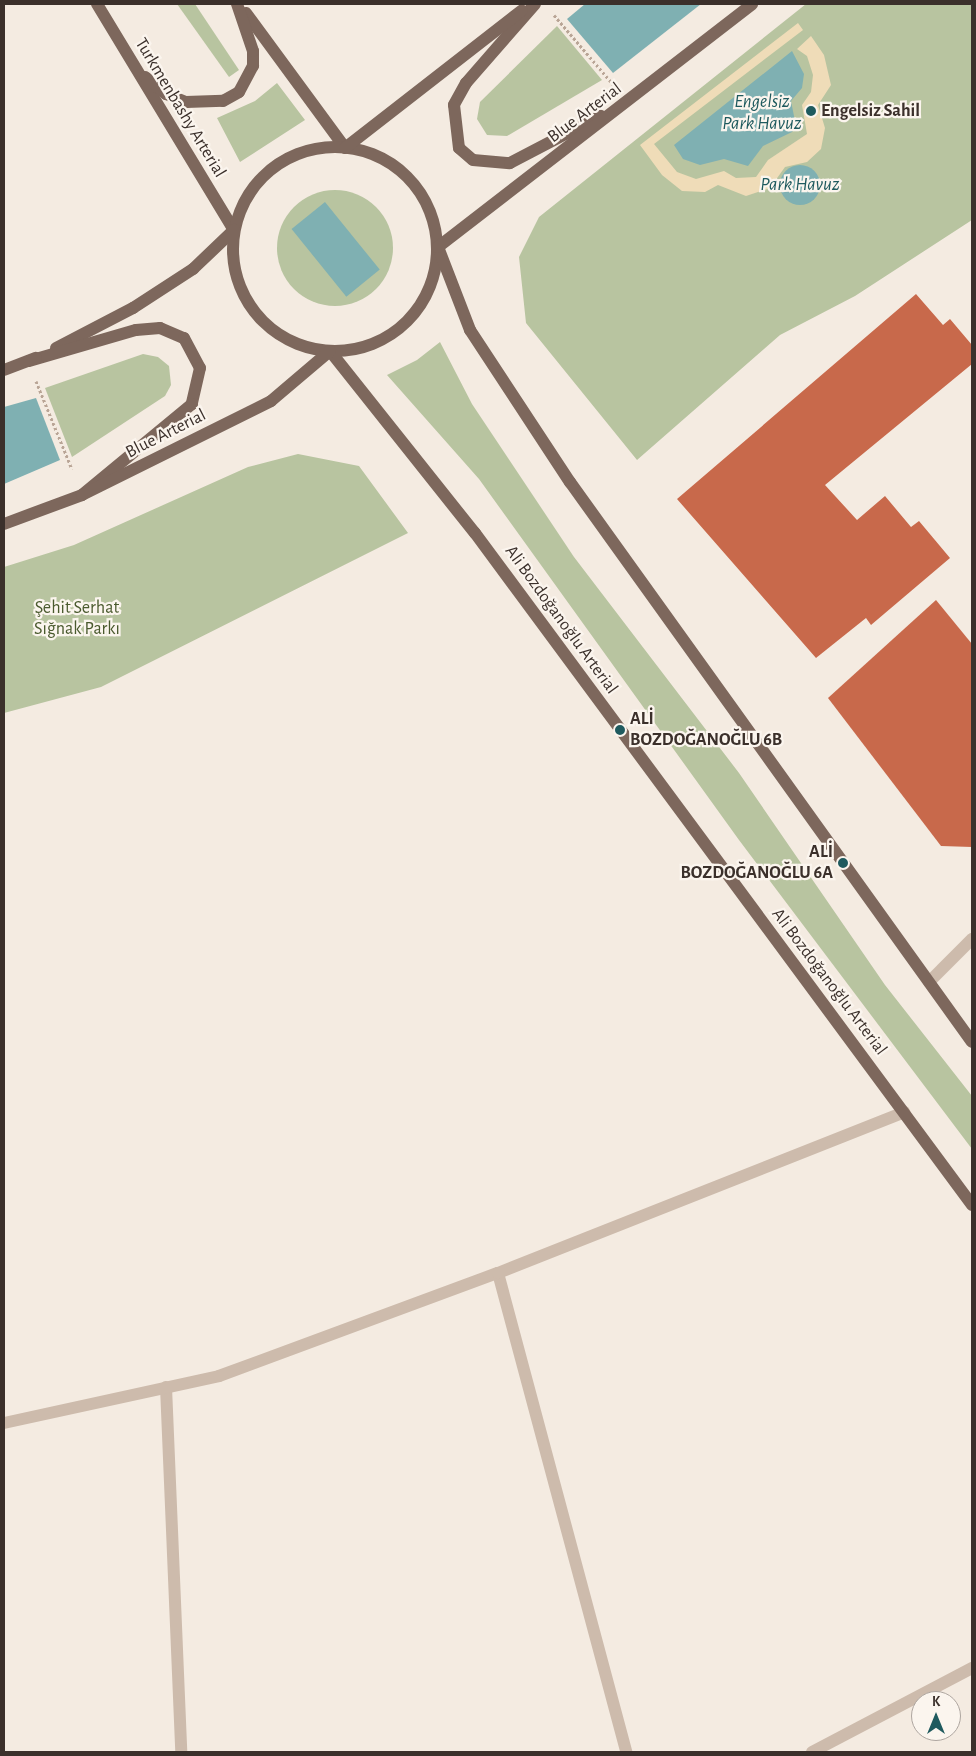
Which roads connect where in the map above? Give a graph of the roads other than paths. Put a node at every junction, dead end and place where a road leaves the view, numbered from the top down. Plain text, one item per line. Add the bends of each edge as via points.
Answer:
1 (97, 4) edge
2 (238, 4) edge
3 (530, 4) edge
4 (535, 4) edge
5 (752, 4) edge
6 (127, 53) junction
7 (631, 100) junction
8 (345, 148) junction
9 (234, 230) junction
10 (438, 247) junction
11 (330, 351) junction
12 (29, 361) junction
13 (4, 370) edge
14 (82, 495) junction
15 (4, 524) edge
16 (972, 940) edge
17 (929, 982) junction
18 (972, 1042) edge
19 (904, 1112) junction
20 (972, 1205) edge
21 (498, 1273) junction
22 (166, 1387) junction
23 (4, 1423) edge
24 (972, 1668) edge
25 (181, 1752) edge
26 (626, 1752) edge
27 (812, 1752) edge

1 - 6 main road, Turkmenbashy Arterial
2 - 6 main road via 248,32 253,66 239,92 224,101 186,102 166,94 148,80
2 - 8 main road
3 - 8 main road
4 - 7 main road via 458,98 454,128 459,148 474,160 510,163
5 - 7 main road, Blue Arterial
6 - 9 main road, Turkmenbashy Arterial
7 - 10 main road, Blue Arterial
8 - 9 main road via 299,153 269,170 246,197
8 - 10 main road via 364,151 393,164 416,186 432,216
9 - 11 main road via 233,264 244,298 260,318 296,344
9 - 12 main road via 194,269 133,308
10 - 11 main road via 430,286 418,309 396,331 364,347
10 - 17 main road via 470,330 570,482
11 - 14 main road, Blue Arterial via 271,401
11 - 19 main road, Ali Bozdoğanoğlu Arterial via 475,533
12 - 13 main road
12 - 14 main road via 136,330 160,328 184,338 200,368 192,404
14 - 15 main road, Blue Arterial
16 - 17 street
17 - 18 main road
19 - 20 main road, Ali Bozdoğanoğlu Arterial
19 - 21 street
21 - 22 street via 219,1376
21 - 26 street
22 - 23 street
22 - 25 street
24 - 27 street

